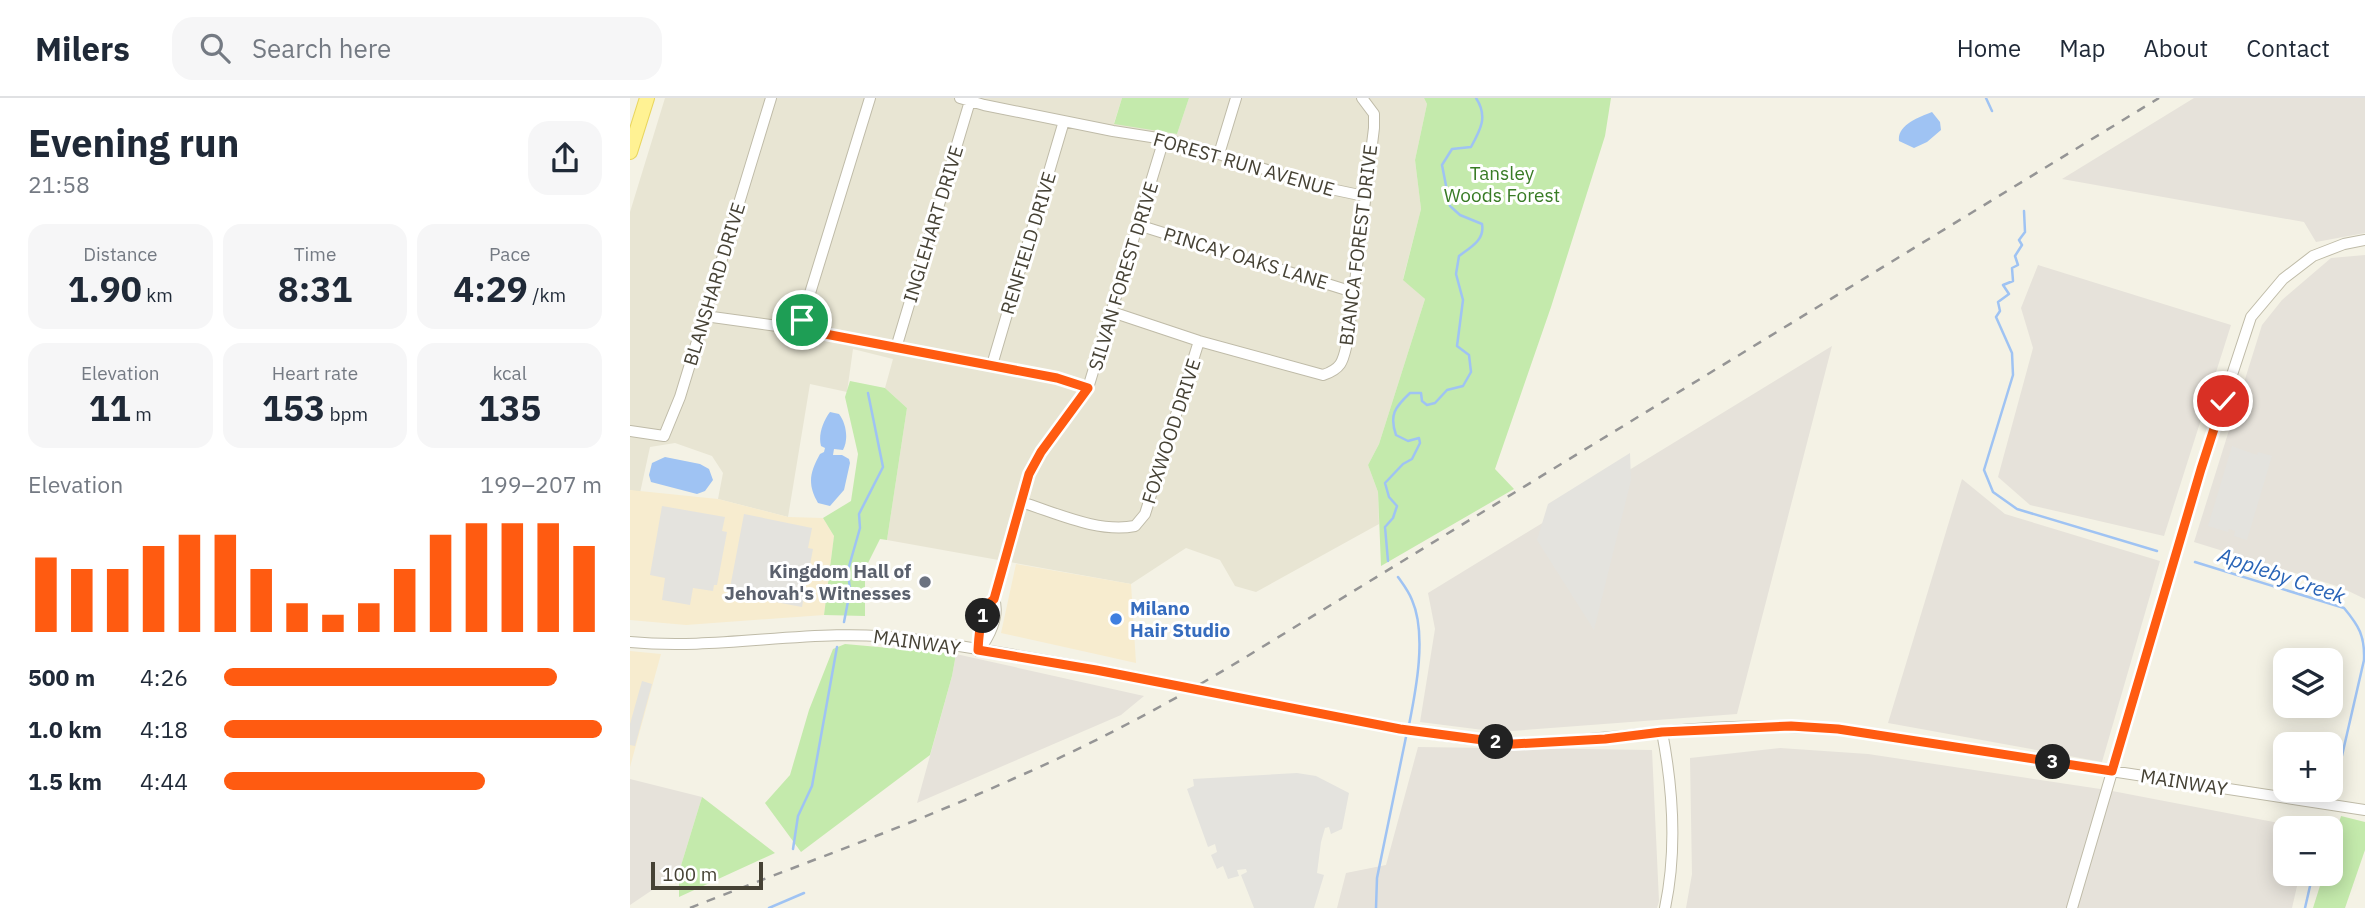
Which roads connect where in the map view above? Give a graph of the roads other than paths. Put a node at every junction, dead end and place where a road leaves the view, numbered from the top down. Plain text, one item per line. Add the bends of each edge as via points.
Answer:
1 (647, 98) edge
2 (771, 98) edge
3 (870, 98) edge
4 (1236, 98) edge
5 (1362, 98) edge
6 (965, 99) edge
7 (1065, 121) junction
8 (1164, 139) junction
9 (630, 152) edge
10 (1219, 154) junction
11 (1364, 196) junction
12 (1138, 225) junction
13 (2365, 240) edge
14 (1353, 292) junction
15 (1112, 312) junction
16 (705, 316) junction
17 (799, 329) junction
18 (1199, 341) junction
19 (895, 348) junction
20 (992, 365) junction
21 (1088, 388) junction
22 (630, 431) edge
23 (1021, 502) junction
24 (630, 642) edge
25 (978, 650) junction
26 (1662, 732) junction
27 (2112, 771) junction
28 (2365, 810) edge
29 (1665, 908) edge
30 (2072, 908) edge

1 - 9 main road
2 - 16 street, BLANSHARD DRIVE
3 - 17 street
4 - 10 street
5 - 11 street, BIANCA FOREST DRIVE via 1374,114
6 - 7 street, FOREST RUN AVENUE
6 - 19 street, INGLEHART DRIVE
7 - 8 street, FOREST RUN AVENUE
7 - 20 street, RENFIELD DRIVE
8 - 10 street, FOREST RUN AVENUE
8 - 12 street, SILVAN FOREST DRIVE
10 - 11 street, FOREST RUN AVENUE via 1312,185
11 - 14 street, BIANCA FOREST DRIVE
12 - 14 street, PINCAY OAKS LANE
12 - 15 street, SILVAN FOREST DRIVE
13 - 27 street via 2313,256 2283,279 2251,317
14 - 18 street, BIANCA FOREST DRIVE via 1348,339 1336,371 1323,375
15 - 18 street, BIANCA FOREST DRIVE
15 - 21 street, SILVAN FOREST DRIVE
16 - 17 street
16 - 22 street, BLANSHARD DRIVE via 664,436
17 - 19 street
18 - 23 street, FOXWOOD DRIVE via 1144,514 1135,526 1095,526
19 - 20 street
20 - 21 street
21 - 23 street, SILVAN FOREST DRIVE via 1041,452
23 - 25 street, SILVAN FOREST DRIVE via 994,599 989,638
24 - 25 street, MAINWAY via 699,645 840,634
25 - 26 street, MAINWAY via 1422,733 1513,744
26 - 27 street, MAINWAY via 1791,726 1838,729
26 - 29 street via 1672,825
27 - 28 street, MAINWAY
27 - 30 street

